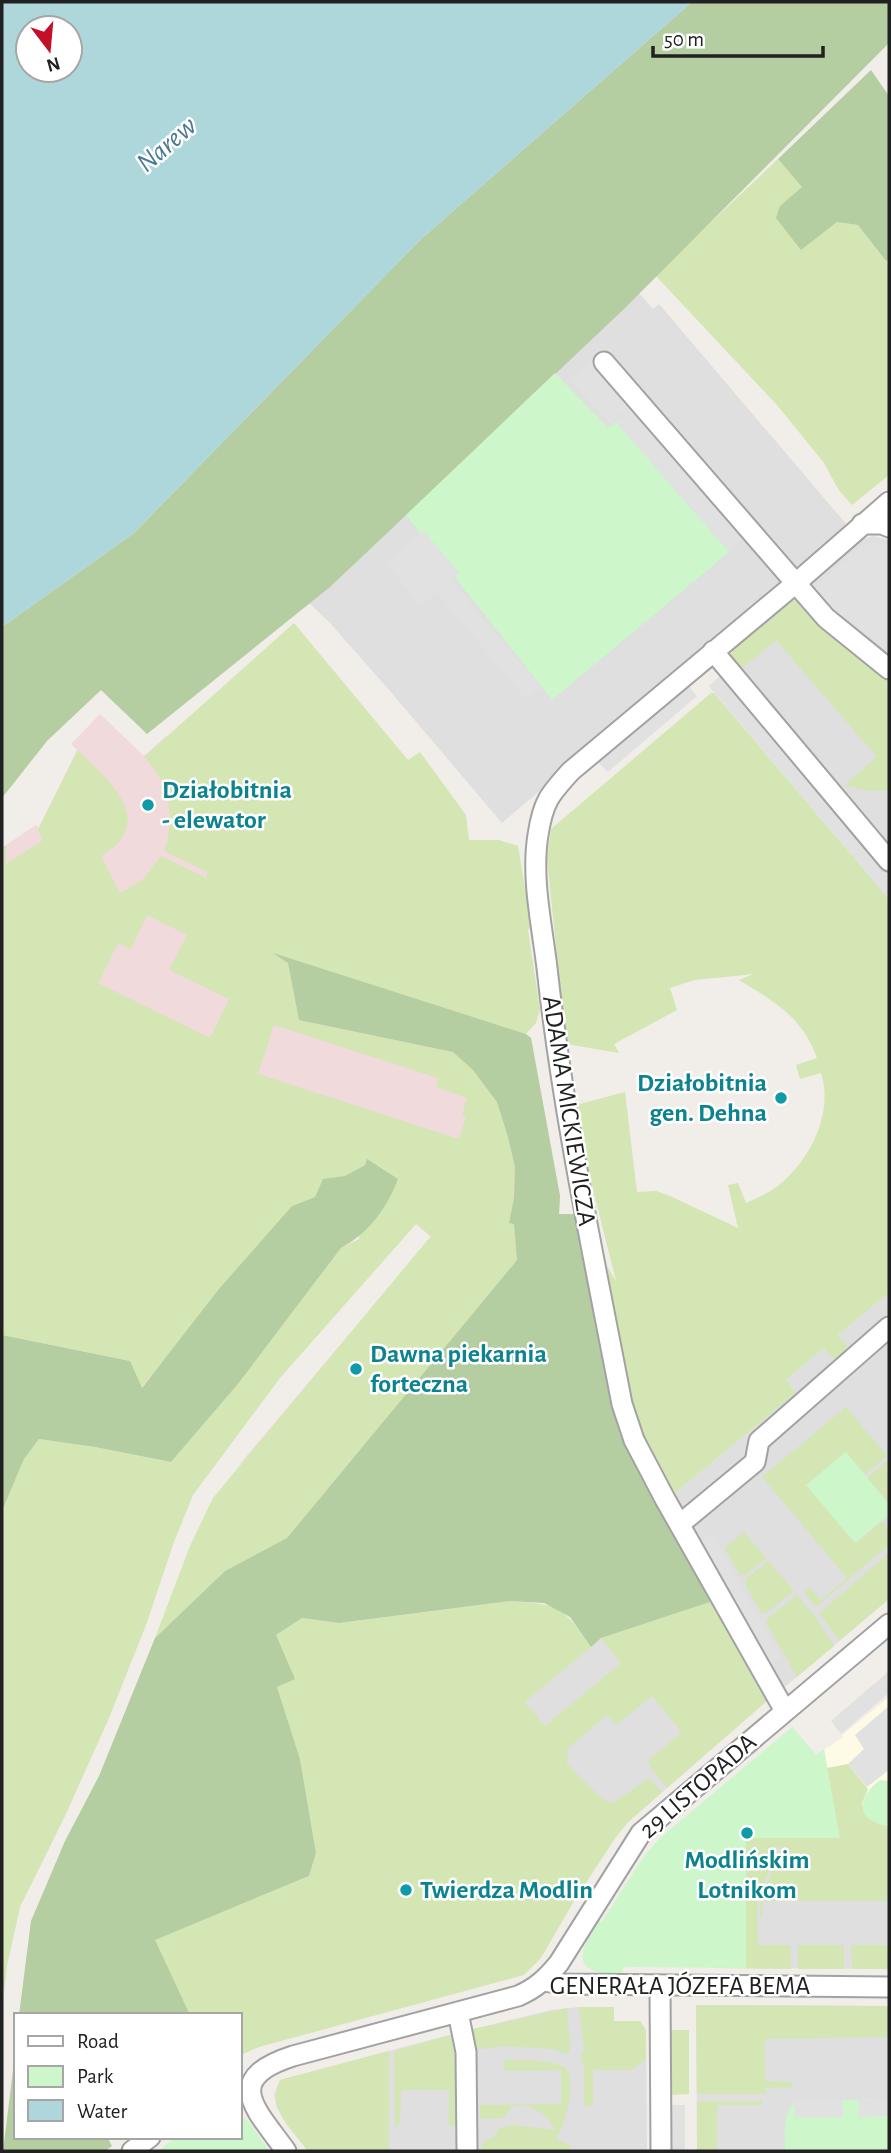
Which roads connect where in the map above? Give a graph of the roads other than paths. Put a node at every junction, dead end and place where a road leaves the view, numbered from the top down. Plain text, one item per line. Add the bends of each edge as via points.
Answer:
1 (604, 362) dead end
2 (889, 502) edge
3 (862, 524) junction
4 (889, 527) edge
5 (796, 583) junction
6 (713, 651) junction
7 (889, 669) edge
8 (889, 861) edge
9 (889, 1327) edge
10 (680, 1524) junction
11 (889, 1624) edge
12 (785, 1711) junction
13 (544, 1981) junction
14 (660, 1986) junction
15 (889, 1987) edge
16 (458, 2012) junction
17 (246, 2084) edge
18 (147, 2139) edge
19 (132, 2151) edge
20 (286, 2151) edge
21 (467, 2151) edge
22 (661, 2151) edge

1 - 5 street
2 - 3 street, ADAMA MICKIEWICZA
3 - 4 street
3 - 5 street, ADAMA MICKIEWICZA
5 - 6 street, ADAMA MICKIEWICZA
5 - 7 street via 826,618
6 - 8 street
6 - 10 street, ADAMA MICKIEWICZA via 571,771 548,796 537,838 536,866 566,1119 622,1404 634,1440
9 - 10 street via 759,1441 755,1462
10 - 12 street, ADAMA MICKIEWICZA
11 - 12 street, 29 LISTOPADA
12 - 13 street, 29 LISTOPADA via 641,1833
13 - 14 street, GENERAŁA JÓZEFA BEMA
13 - 16 street, GENERAŁA JÓZEFA BEMA via 518,1996
14 - 15 street, GENERAŁA JÓZEFA BEMA
14 - 22 street
16 - 17 street, GENERAŁA JÓZEFA BEMA via 285,2059 259,2071
16 - 21 street via 466,2043
17 - 20 street via 255,2107
18 - 19 street

